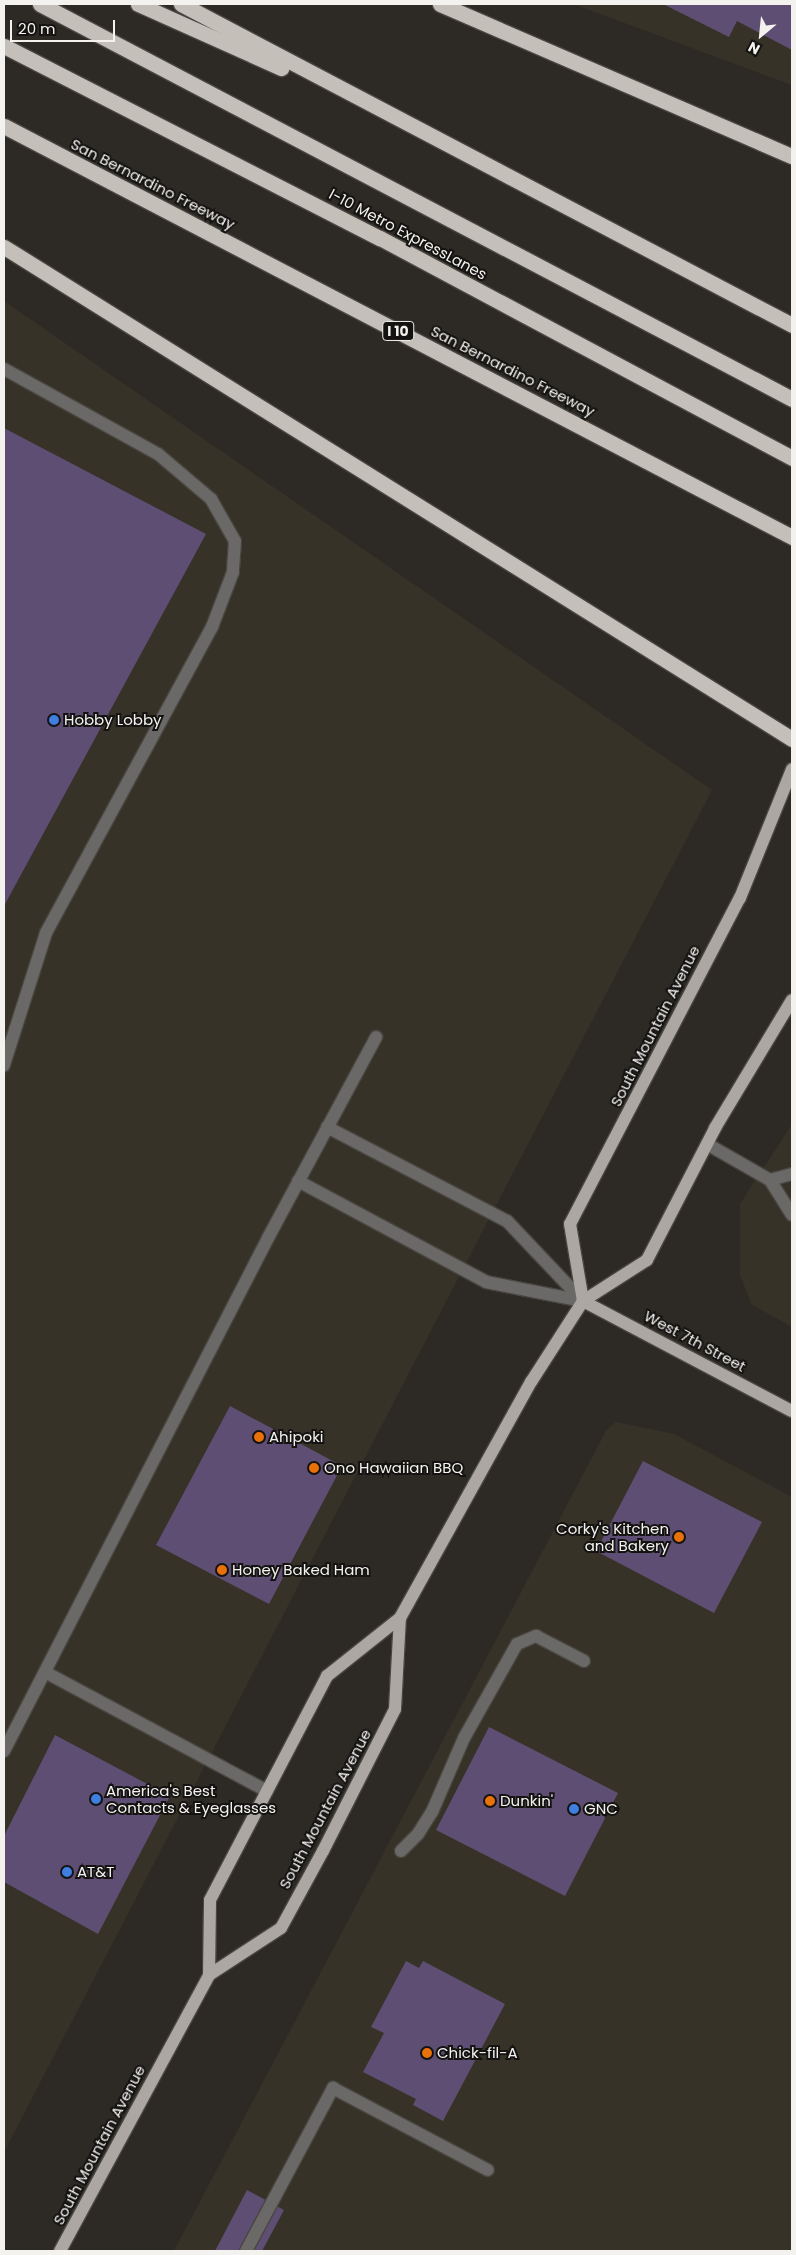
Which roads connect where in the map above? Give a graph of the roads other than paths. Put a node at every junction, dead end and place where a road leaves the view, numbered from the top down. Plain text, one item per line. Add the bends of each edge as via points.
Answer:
1 (40, 4) edge
2 (138, 4) edge
3 (181, 4) edge
4 (440, 4) edge
5 (4, 46) edge
6 (394, 118) junction
7 (4, 126) edge
8 (792, 156) edge
9 (4, 247) edge
10 (792, 325) edge
11 (4, 369) edge
12 (792, 398) edge
13 (792, 458) edge
14 (792, 537) edge
15 (792, 739) edge
16 (792, 769) edge
17 (792, 1000) edge
18 (376, 1037) dead end
19 (4, 1065) edge
20 (327, 1127) junction
21 (707, 1144) junction
22 (792, 1174) edge
23 (770, 1180) junction
24 (298, 1181) junction
25 (792, 1214) edge
26 (583, 1301) junction
27 (792, 1411) edge
28 (400, 1618) junction
29 (584, 1661) dead end
30 (45, 1672) junction
31 (4, 1751) edge
32 (267, 1791) junction
33 (401, 1851) dead end
34 (209, 1975) junction
35 (488, 2170) dead end
36 (60, 2251) edge
37 (246, 2251) edge

1 - 12 highway
2 - 6 highway
3 - 6 highway
4 - 8 highway
5 - 13 highway, I-10 Metro ExpressLanes via 380,238
6 - 10 highway
7 - 14 highway, San Bernardino Freeway / I 10
9 - 15 highway
11 - 19 lane via 158,454 211,499 235,541 233,572 212,627 46,933
16 - 26 main road, South Mountain Avenue via 740,898 570,1224
17 - 21 main road, South Mountain Avenue
18 - 20 lane
20 - 24 lane
20 - 26 lane via 507,1221
21 - 23 lane
21 - 26 main road, South Mountain Avenue via 647,1260
22 - 23 lane
23 - 25 lane
24 - 26 lane via 486,1282
24 - 30 lane
26 - 27 main road, West 7th Street
26 - 28 main road, South Mountain Avenue via 531,1382
28 - 32 main road, South Mountain Avenue via 327,1676
28 - 34 main road, South Mountain Avenue via 395,1709 323,1851 281,1928
29 - 33 lane via 536,1636 517,1644 464,1738 432,1812 418,1834
30 - 31 lane
30 - 32 lane
32 - 34 main road, South Mountain Avenue via 210,1900
34 - 36 main road, South Mountain Avenue
35 - 37 lane via 333,2088

